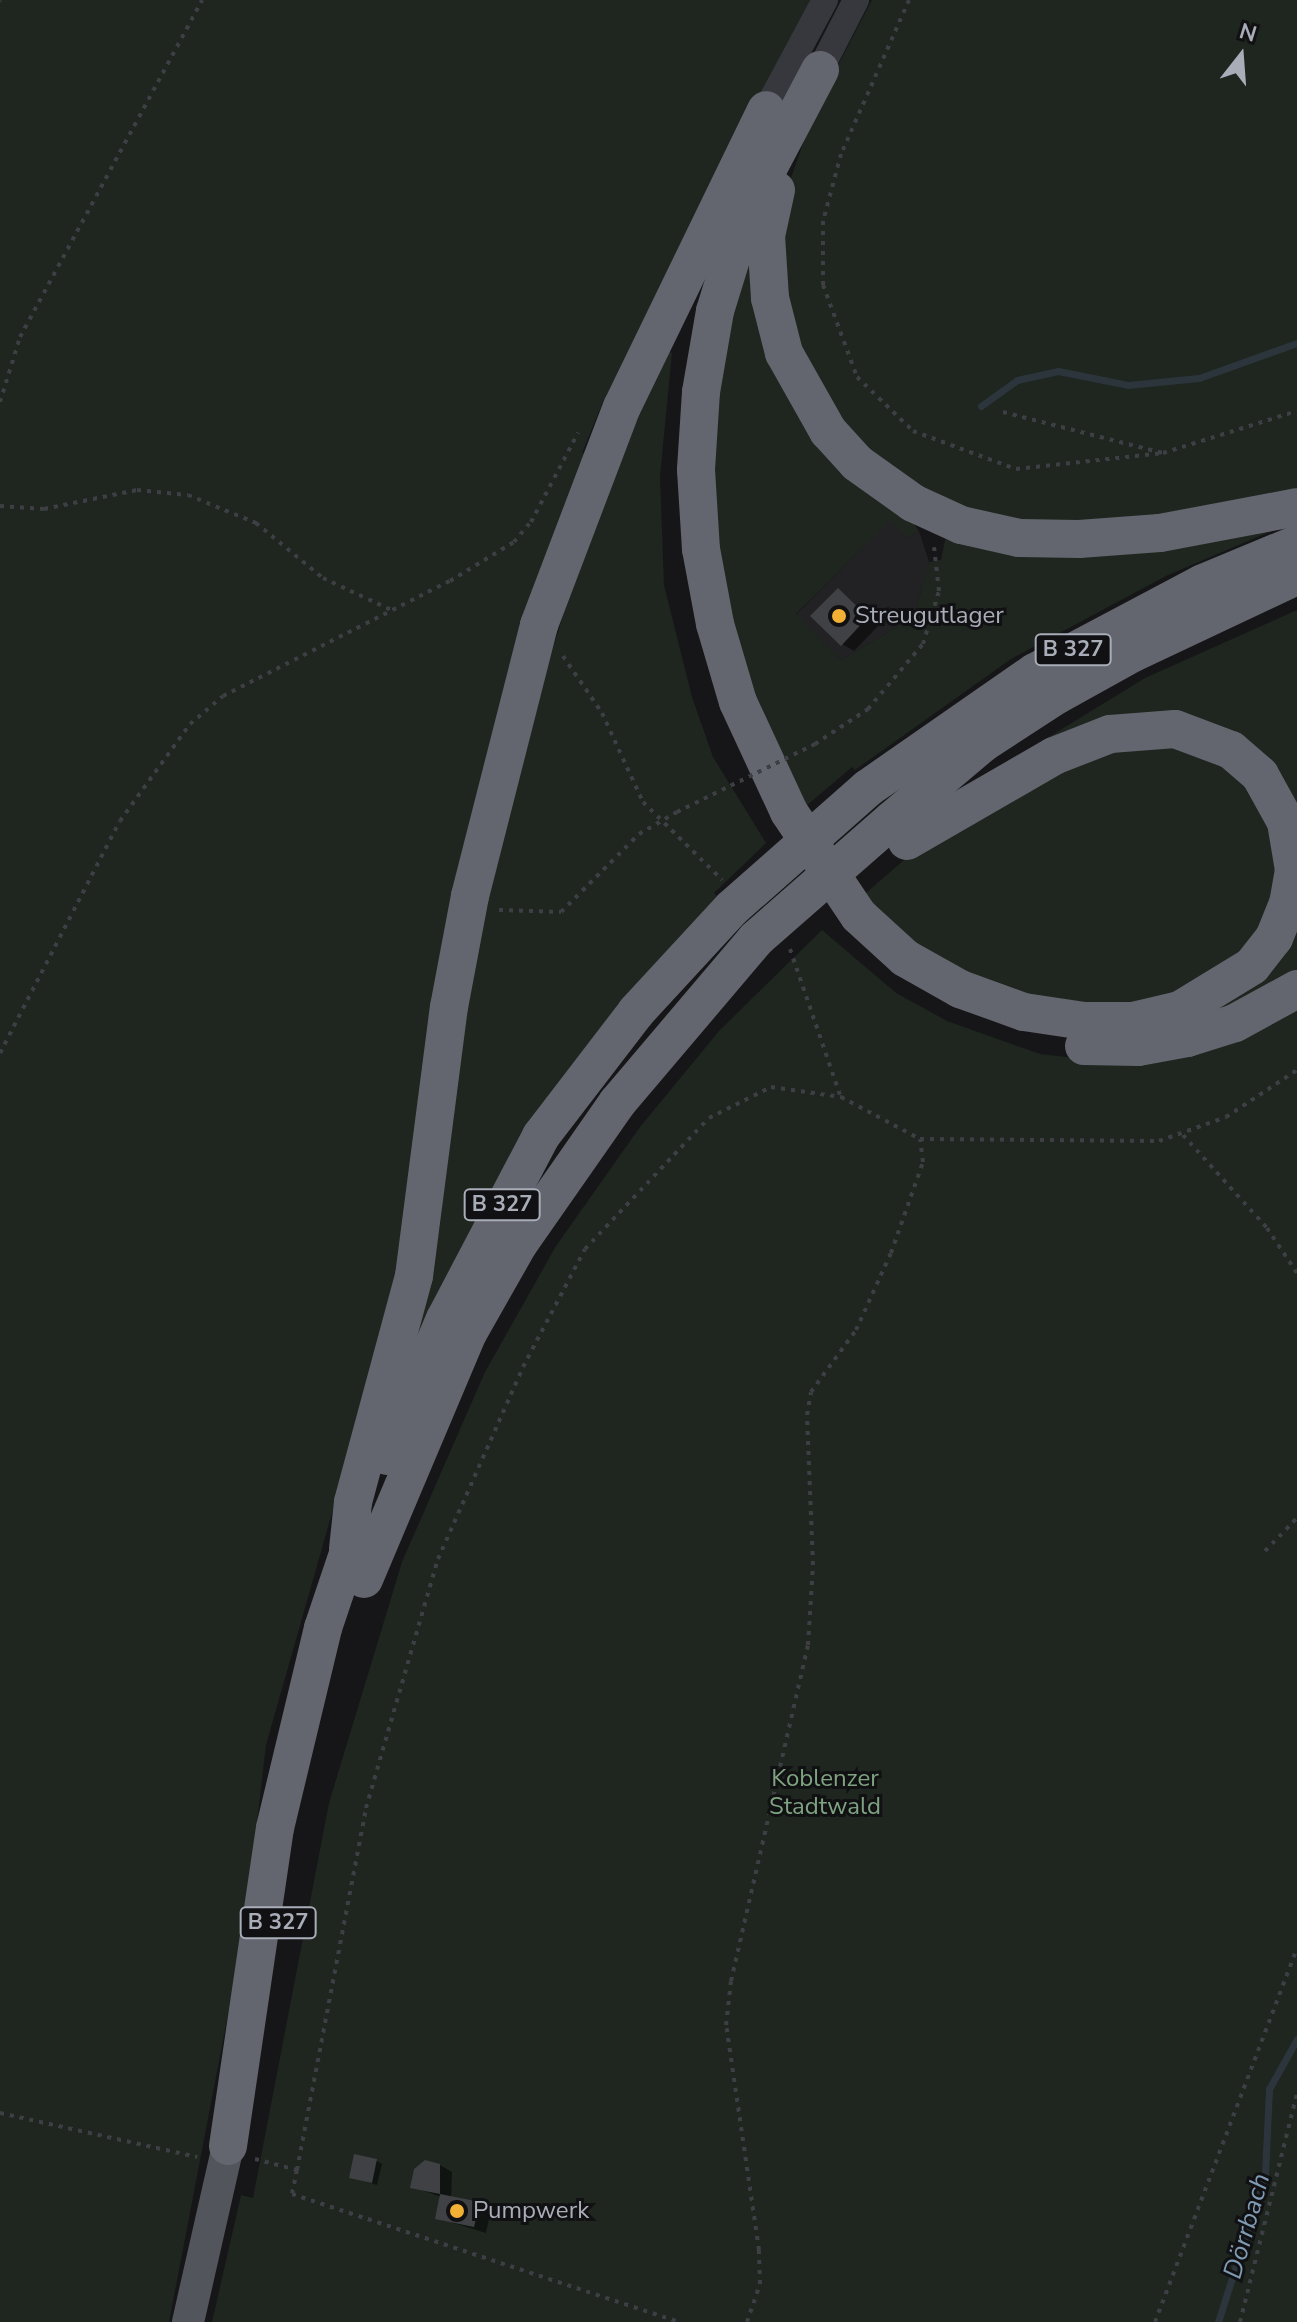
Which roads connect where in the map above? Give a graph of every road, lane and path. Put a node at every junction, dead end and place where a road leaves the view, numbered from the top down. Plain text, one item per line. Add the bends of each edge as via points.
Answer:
1 (202, 0) edge
2 (825, 0) edge
3 (856, 0) edge
4 (909, 0) edge
5 (820, 70) junction
6 (766, 110) junction
7 (0, 402) edge
8 (1297, 411) edge
9 (1003, 412) dead end
10 (585, 426) dead end
11 (1163, 453) junction
12 (0, 506) edge
13 (1297, 507) edge
14 (931, 537) dead end
15 (1297, 544) edge
16 (1297, 576) edge
17 (391, 610) junction
18 (539, 625) junction
19 (659, 820) junction
20 (900, 831) junction
21 (732, 900) junction
22 (469, 903) junction
23 (773, 933) junction
24 (1297, 989) edge
25 (0, 1053) edge
26 (1297, 1070) edge
27 (841, 1097) junction
28 (1183, 1135) junction
29 (920, 1139) junction
30 (1297, 1273) edge
31 (1297, 1518) edge
32 (348, 1549) junction
33 (1265, 1551) dead end
34 (1297, 1949) edge
35 (1297, 2094) edge
36 (0, 2113) edge
37 (227, 2155) junction
38 (297, 2170) junction
39 (188, 2322) edge
40 (680, 2322) edge
41 (747, 2322) edge
42 (1155, 2322) edge
43 (1240, 2322) edge

1 - 7 path via 20,337
2 - 6 street
3 - 5 street
4 - 11 path via 841,154 823,221 823,285 857,377 913,431 1016,469
5 - 13 highway via 777,187 766,236 770,298 784,353 806,401 857,463 913,503 961,525 1019,538 1160,533
5 - 20 highway via 762,180 735,246 715,311 701,392 696,470 701,549 715,624 738,702 789,812 859,916 905,958 960,989 1024,1012 1084,1021 1133,1021 1180,1010 1252,966 1274,938 1294,870 1286,822 1260,775 1231,750 1175,729 1110,734
6 - 18 highway via 622,407
6 - 24 highway via 697,306 681,388 674,469 678,550 691,631 720,723 770,827 805,882 846,931 895,975 1020,1033 1080,1046 1138,1047 1235,1023
8 - 11 path
9 - 11 path
10 - 17 path via 574,436 523,534
12 - 17 path via 44,509 137,490 188,495 256,523 323,578
14 - 19 path, bridge via 939,591 923,644 868,709 815,744
15 - 21 highway, B 327, bridge via 1203,583 1062,656 868,788
16 - 20 highway, B 327 via 1188,625 1057,695 983,743
17 - 25 path via 223,696 190,724 120,821
18 - 19 path via 585,684 643,802
18 - 22 highway via 500,763
19 - 21 path
19 - 22 path via 561,912
20 - 23 highway, B 327, bridge
21 - 32 highway, B 327 via 636,1012 541,1136 445,1319
22 - 32 highway via 449,1007 414,1276 353,1502
23 - 27 path via 795,954
23 - 37 highway, B 327 via 571,1162 468,1333 375,1550 346,1632
26 - 28 path via 1226,1117
27 - 29 path
27 - 38 path via 771,1087 709,1118 585,1249 523,1367 438,1559 366,1808
28 - 29 path via 1159,1141
28 - 30 path via 1267,1228
29 - 41 path via 923,1162 891,1253 856,1330 811,1392 807,1415 813,1565 808,1645 731,1981 726,2025 759,2250 760,2284
31 - 33 path
32 - 37 highway, B 327 via 275,1828
34 - 42 path
35 - 43 path
36 - 37 path
37 - 38 path
37 - 39 main road, B 327
38 - 40 path via 292,2194

